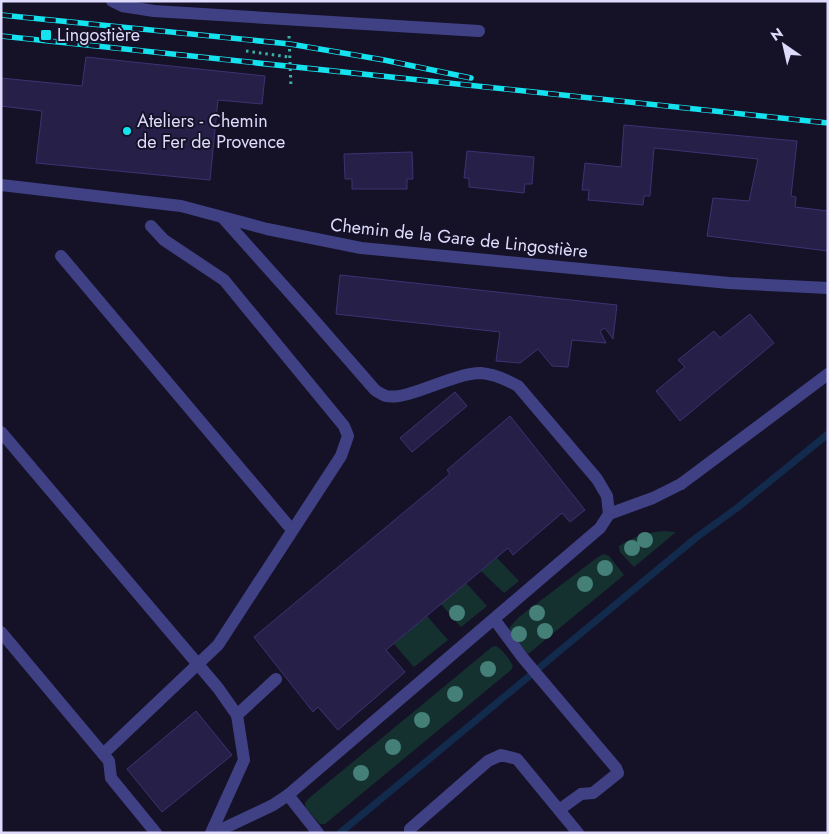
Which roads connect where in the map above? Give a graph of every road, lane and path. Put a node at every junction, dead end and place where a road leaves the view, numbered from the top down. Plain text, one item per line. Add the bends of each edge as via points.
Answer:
1 (112, 1) edge
2 (287, 19) junction
3 (478, 31) dead end
4 (246, 51) dead end
5 (289, 57) junction
6 (291, 88) dead end
7 (1, 185) edge
8 (223, 218) junction
9 (151, 226) dead end
10 (61, 256) dead end
11 (828, 288) edge
12 (828, 374) edge
13 (1, 432) edge
14 (609, 514) junction
15 (292, 530) junction
16 (494, 619) junction
17 (1, 632) edge
18 (198, 665) junction
19 (276, 680) dead end
20 (237, 715) junction
21 (103, 754) junction
22 (288, 795) junction
23 (560, 810) junction
24 (318, 832) edge
25 (156, 833) edge
26 (213, 833) edge
27 (410, 833) edge
28 (578, 833) edge

1 - 2 street via 122,6 154,11
2 - 3 street
2 - 5 path
4 - 5 path
5 - 6 path
7 - 8 street, Chemin de la Gare de Lingostière via 181,206
8 - 11 street, Chemin de la Gare de Lingostière via 361,248 729,283
8 - 14 street via 376,390 386,396 405,395 456,377 481,373 518,386 597,479 607,496
9 - 15 street via 164,240 224,280 344,426 348,436 341,456
10 - 15 street
12 - 14 street via 681,484
13 - 18 street
14 - 16 street via 600,528
15 - 18 street via 218,645
16 - 22 street
16 - 23 street via 616,768 618,774 593,793 581,794
17 - 21 street
18 - 20 street
18 - 21 street
19 - 20 street
20 - 26 street via 244,760
21 - 25 street via 108,761 111,778
22 - 24 street
22 - 26 street
23 - 27 street via 517,759 501,755 488,760 410,829
23 - 28 street

